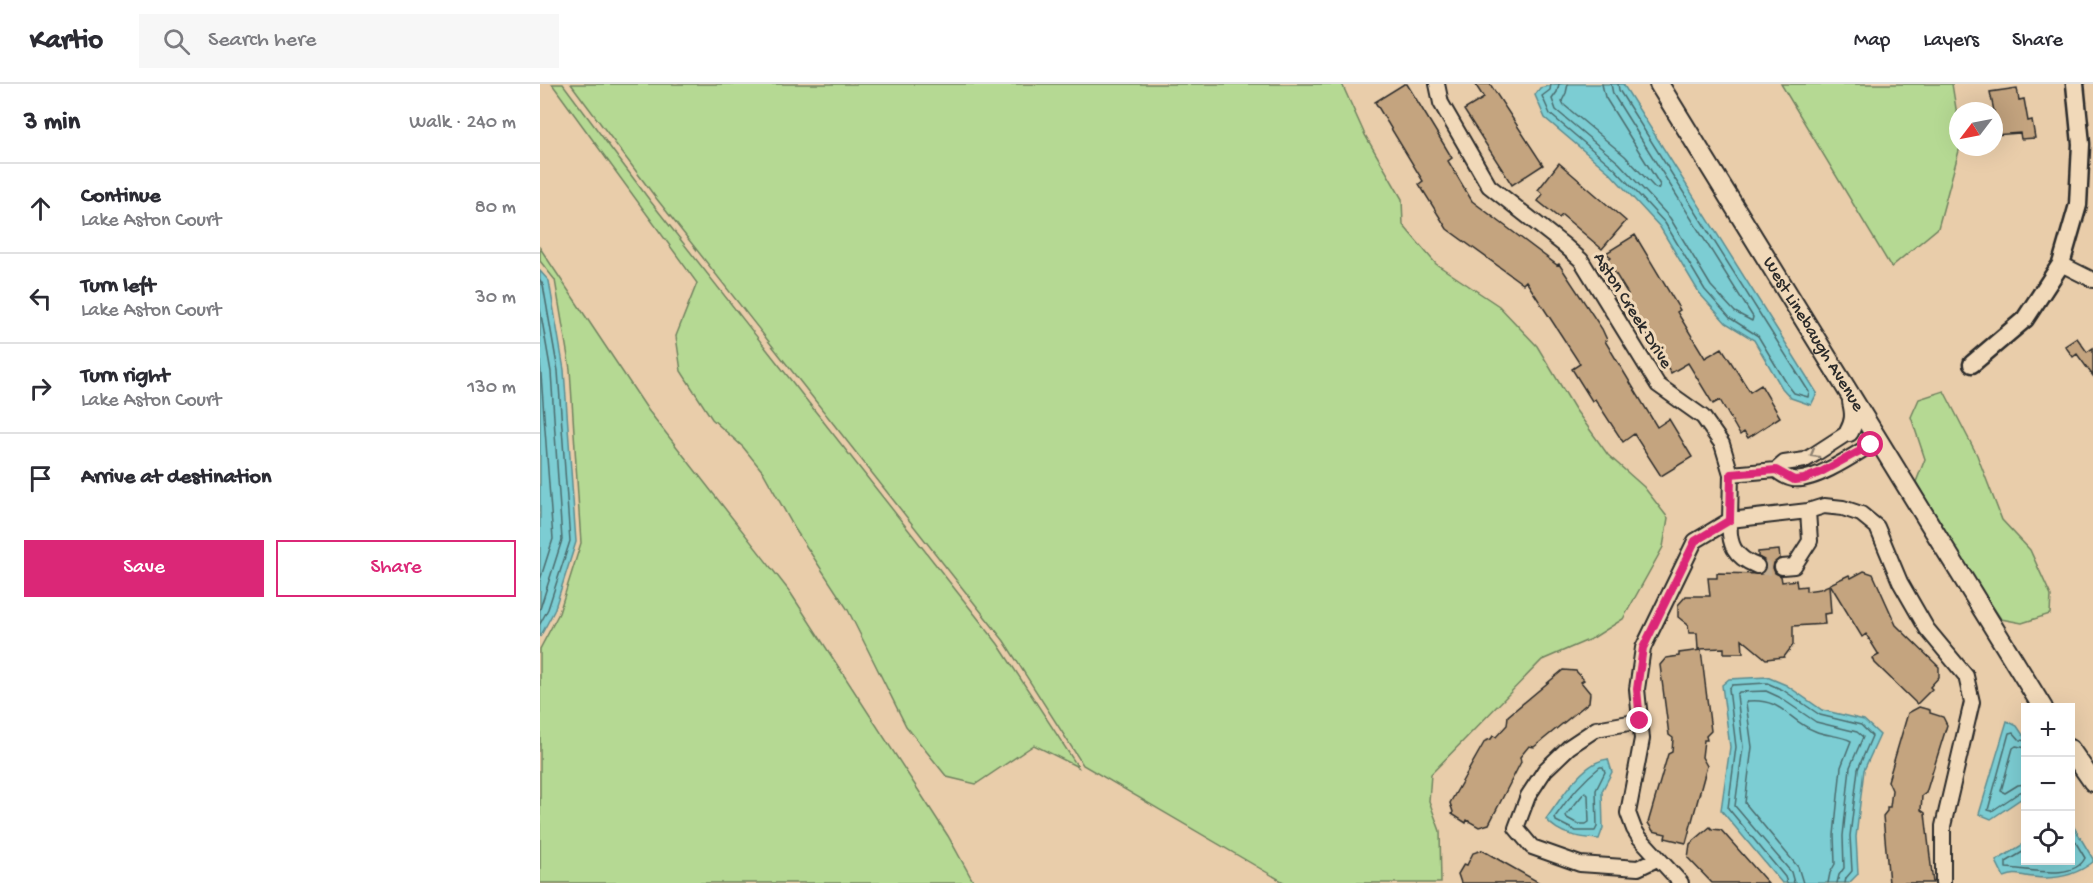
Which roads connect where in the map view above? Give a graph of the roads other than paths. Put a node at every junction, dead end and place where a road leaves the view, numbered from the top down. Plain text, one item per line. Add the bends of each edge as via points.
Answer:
1 (1437, 84) edge
2 (1659, 84) edge
3 (2074, 84) edge
4 (2061, 264) junction
5 (2093, 280) edge
6 (1972, 364) dead end
7 (1851, 398) junction
8 (1849, 432) joint
9 (1877, 441) junction
10 (1776, 470) junction
11 (1731, 474) junction
12 (1808, 511) junction
13 (1730, 520) junction
14 (1757, 566) tunnel mouth
15 (1782, 567) tunnel mouth
16 (2040, 703) edge
17 (1640, 721) junction
18 (2075, 756) edge
19 (2093, 782) edge
20 (1657, 859) junction
21 (1681, 883) edge
22 (1943, 883) edge

1 - 11 street, Aston Creek Drive via 1441,104 1489,186 1581,260 1658,386 1703,417 1722,444
2 - 7 main road, West Linebaugh Avenue
3 - 4 street via 2081,144 2078,205
4 - 5 street
4 - 6 street via 2025,319
7 - 8 main road via 1855,414
7 - 9 main road, West Linebaugh Avenue
8 -> 10 street via 1805,460 1784,463
9 - 10 street via 1804,479 1794,480
9 - 16 main road, West Linebaugh Avenue
10 - 11 street
11 - 13 street, Aston Creek Drive
12 - 13 street
12 - 15 street via 1810,542 1794,566
12 - 22 street via 1824,506 1843,508 1861,514 1877,527 1900,582 1927,629 1966,676 1972,702 1942,826
13 - 14 street, Aston Creek Drive via 1735,553
13 - 17 street via 1695,541 1643,648 1637,689
17 - 20 street via 1642,739 1628,813 1634,829
17 - 20 street via 1596,729 1569,747 1545,770 1528,796 1516,828 1532,847 1580,864 1638,868
18 - 19 main road
20 - 21 street

